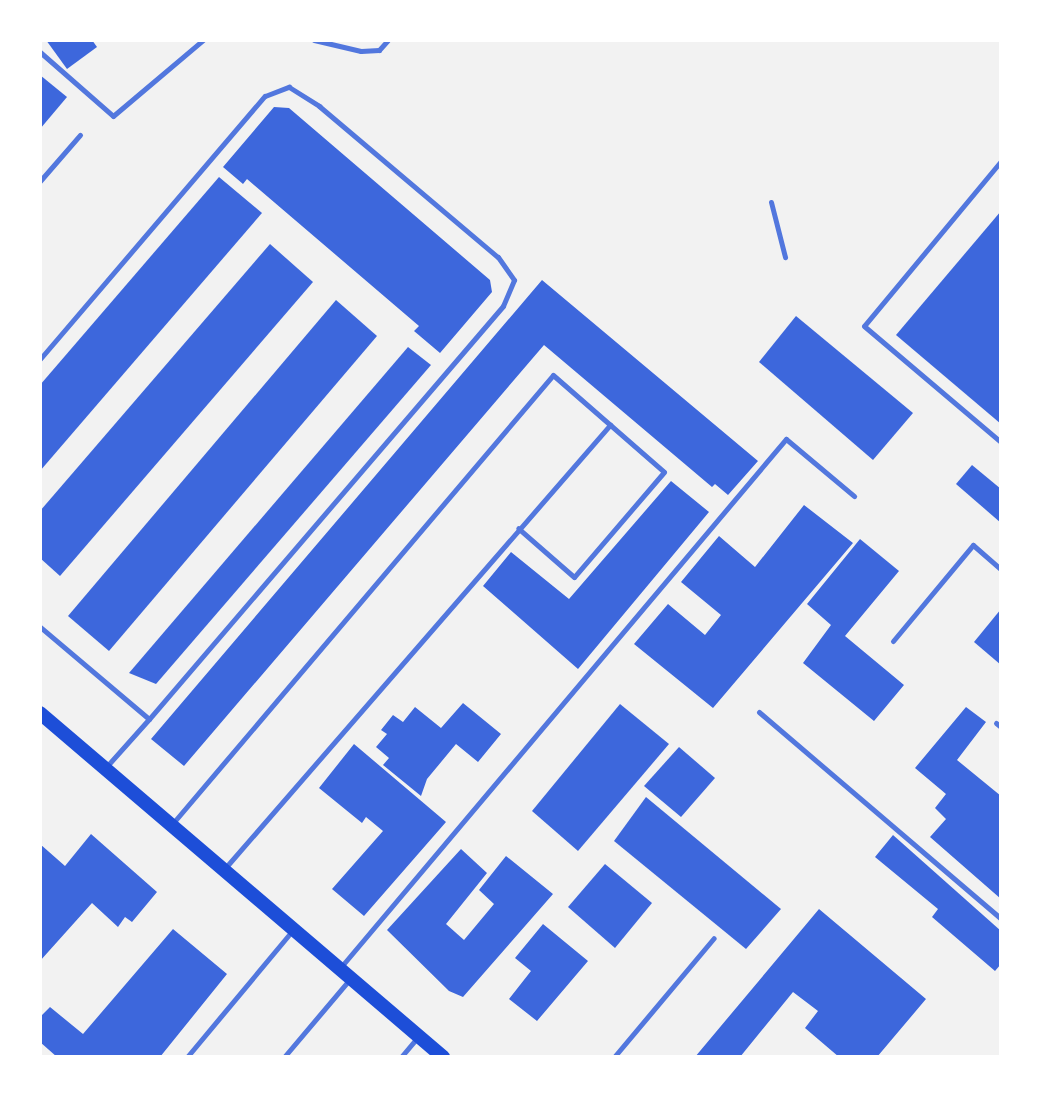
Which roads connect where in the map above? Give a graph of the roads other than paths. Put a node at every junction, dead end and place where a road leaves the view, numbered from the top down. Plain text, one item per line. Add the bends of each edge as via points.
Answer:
1 (202, 40) edge
2 (314, 40) edge
3 (388, 40) edge
4 (40, 52) edge
5 (80, 135) dead end
6 (1001, 161) edge
7 (40, 181) edge
8 (771, 202) dead end
9 (785, 257) dead end
10 (40, 359) edge
11 (610, 425) junction
12 (1001, 442) edge
13 (854, 496) dead end
14 (517, 528) junction
15 (1001, 569) edge
16 (41, 628) edge
17 (893, 641) dead end
18 (760, 712) dead end
19 (40, 713) edge
20 (149, 719) junction
21 (105, 769) junction
22 (171, 825) junction
23 (226, 867) junction
24 (1001, 919) edge
25 (293, 930) junction
26 (714, 938) dead end
27 (340, 968) junction
28 (351, 978) junction
29 (418, 1036) junction
30 (187, 1057) edge
31 (284, 1057) edge
32 (401, 1057) edge
33 (443, 1057) edge
34 (614, 1057) edge

1 - 4 lane via 113,116
2 - 3 lane via 361,51 379,50
5 - 7 lane
6 - 12 lane via 864,326
8 - 9 lane
10 - 20 lane via 265,96 289,88 319,106 498,257 514,280 503,306
11 - 14 lane
11 - 14 lane via 664,472 574,577
11 - 22 lane via 553,375
13 - 27 lane via 786,439
14 - 23 lane
15 - 17 lane via 973,545
16 - 20 lane
18 - 24 lane
19 - 21 main road
20 - 21 lane
21 - 22 main road
22 - 23 main road
23 - 25 main road
25 - 27 main road
25 - 30 lane
26 - 34 lane
27 - 28 main road
28 - 29 main road
28 - 31 lane
29 - 32 lane
29 - 33 main road

